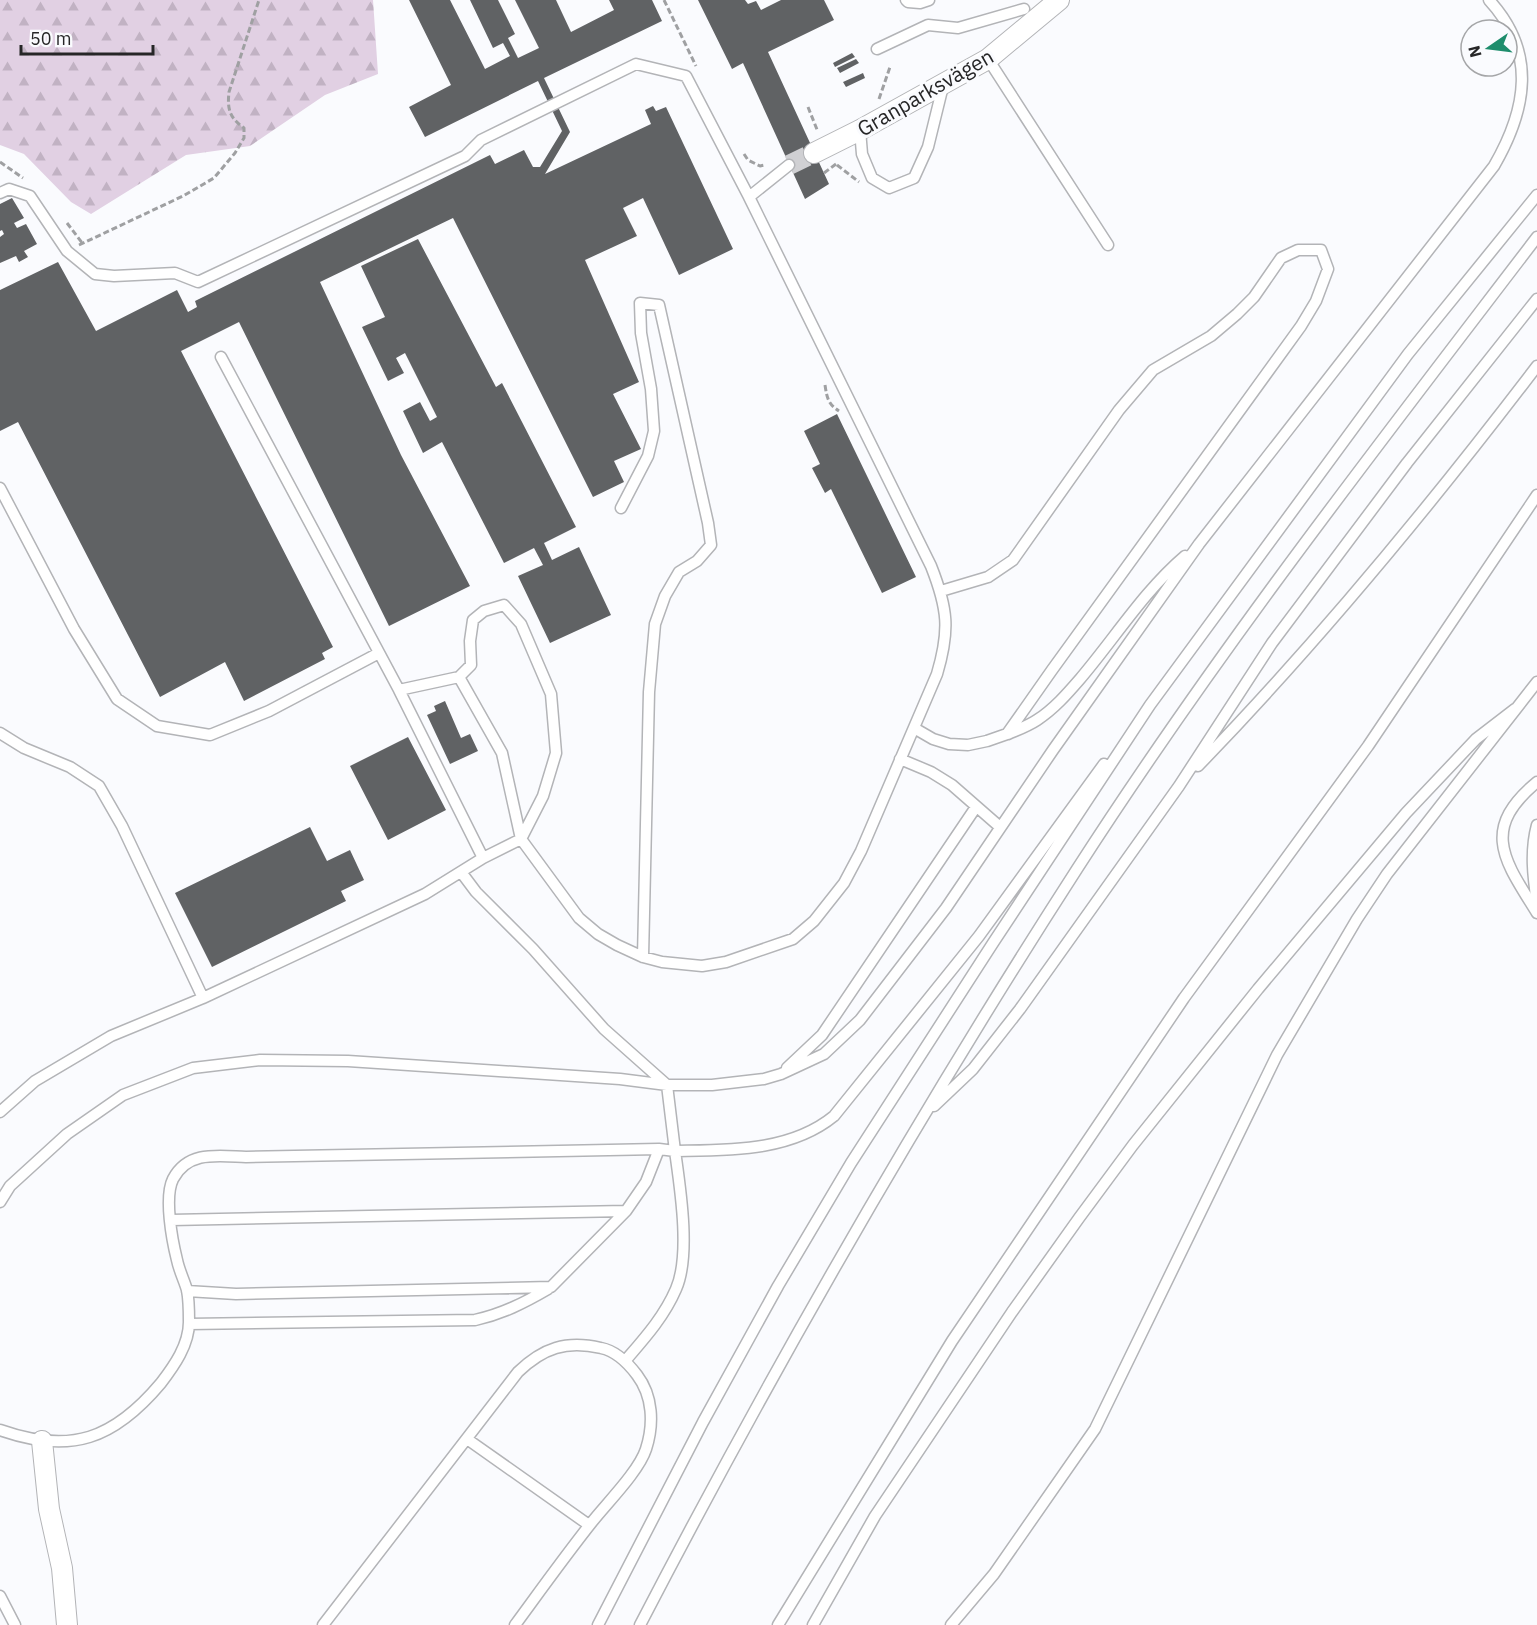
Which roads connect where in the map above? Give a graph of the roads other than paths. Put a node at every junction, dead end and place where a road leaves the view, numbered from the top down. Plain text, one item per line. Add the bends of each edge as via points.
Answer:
1 (906, 0) edge
2 (929, 0) edge
3 (1059, 0) edge
4 (1489, 0) edge
5 (1024, 9) dead end
6 (877, 49) dead end
7 (988, 59) junction
8 (943, 86) junction
9 (860, 130) junction
10 (814, 153) tunnel mouth
11 (789, 165) tunnel mouth
12 (0, 193) edge
13 (1537, 195) edge
14 (749, 196) junction
15 (1537, 237) edge
16 (1108, 245) dead end
17 (1537, 299) edge
18 (221, 357) dead end
19 (1537, 366) edge
20 (0, 488) edge
21 (1537, 495) edge
22 (621, 508) dead end
23 (1199, 544) junction
24 (941, 591) junction
25 (379, 653) junction
26 (459, 677) junction
27 (1537, 682) edge
28 (399, 690) junction
29 (1150, 705) junction
30 (1515, 708) junction
31 (914, 728) junction
32 (0, 733) edge
33 (1007, 734) junction
34 (900, 759) junction
35 (1537, 782) edge
36 (1179, 786) junction
37 (976, 807) junction
38 (1537, 825) edge
39 (1000, 827) junction
40 (521, 839) junction
41 (483, 858) junction
42 (461, 872) junction
43 (1537, 903) edge
44 (1537, 913) edge
45 (643, 957) junction
46 (203, 998) junction
47 (781, 1074) junction
48 (668, 1085) junction
49 (0, 1112) edge
50 (922, 1117) junction
51 (659, 1149) junction
52 (675, 1151) junction
53 (0, 1202) edge
54 (626, 1211) junction
55 (171, 1220) junction
56 (551, 1287) junction
57 (187, 1291) junction
58 (189, 1324) junction
59 (625, 1361) junction
60 (0, 1430) edge
61 (467, 1439) junction
62 (42, 1441) junction
63 (590, 1525) junction
64 (0, 1596) edge
65 (15, 1625) edge
66 (67, 1625) edge
67 (323, 1625) edge
68 (515, 1625) edge
69 (598, 1625) edge
70 (640, 1625) edge
71 (778, 1625) edge
72 (813, 1625) edge
73 (951, 1625) edge

1 - 2 lane
3 - 7 street, Granparksvägen
4 - 23 lane via 1513,36 1523,77 1521,103 1504,148 1494,166
5 - 6 lane via 958,28 928,24
7 - 8 street, Granparksvägen
7 - 16 lane
8 - 9 street, Granparksvägen
8 - 9 lane via 928,147 914,178 889,188 872,178 862,154
9 - 10 street, Granparksvägen
11 - 14 lane
12 - 14 lane via 9,189 30,195 67,251 95,274 176,273 198,282 465,156 481,140 636,64 686,75
13 - 29 lane via 1408,354
14 - 24 lane
15 - 50 lane via 1296,555 1183,713 1078,867
17 - 36 lane via 1272,643
18 - 25 lane
19 - 36 lane via 1345,604 1262,700
20 - 25 lane via 74,629 117,699 157,726 210,735 269,711
21 - 71 lane via 1368,746 1184,998 951,1341
22 - 45 lane via 648,456 654,431 640,303 659,305 711,545 698,561 679,572 655,624 649,692
23 - 33 lane via 1167,571 1058,704 1036,721
23 - 39 lane
24 - 31 lane via 947,630 944,648
24 - 33 lane via 988,577 1013,560 1119,410 1153,369 1211,336 1237,315 1281,258 1298,250 1321,250 1328,269 1301,326
25 - 28 lane
26 - 28 lane
26 - 40 lane via 502,753
26 - 40 lane via 471,665 473,620 484,611 504,605 521,624 551,694 556,753 543,796
27 - 30 lane
28 - 41 lane
29 - 52 lane via 1083,790 979,936 834,1116 796,1138 769,1144
29 - 69 lane via 851,1163 703,1422
30 - 72 lane via 1476,739 1406,813 1126,1154 1012,1312 875,1516
30 - 73 lane via 1387,874 1352,928 1277,1054 1095,1429 994,1574
31 - 33 lane via 949,744 969,745
31 - 34 lane
32 - 46 lane via 24,748 70,767 99,786 122,826
34 - 37 lane via 952,785
34 - 45 lane via 844,884 814,921 793,939 702,966
35 - 44 lane via 1514,804 1506,818 1503,840 1508,866
36 - 50 lane via 1020,1009 973,1069
37 - 39 lane
37 - 47 lane via 822,1035
38 - 43 lane via 1532,867
39 - 47 lane via 946,908 860,1020 824,1054
40 - 41 lane
40 - 45 lane via 579,918 616,945
41 - 42 lane
42 - 46 lane via 425,894
42 - 48 lane via 604,1029
46 - 49 lane via 111,1036 35,1081
47 - 48 lane via 764,1080
48 - 52 lane
48 - 53 lane via 348,1062 260,1060 193,1068 123,1095 67,1134 10,1186
50 - 70 lane via 801,1324
51 - 52 lane
51 - 54 lane via 646,1182
51 - 55 lane via 206,1155 183,1166 172,1180
52 - 59 lane via 683,1223 677,1287 660,1317
54 - 55 lane
54 - 56 lane
55 - 57 lane
56 - 57 lane via 236,1294
56 - 58 lane via 522,1304 475,1320
57 - 58 lane
58 - 62 lane via 178,1359 128,1417 88,1438
59 - 61 lane via 608,1350 588,1345 549,1349 531,1358 518,1372
59 - 63 lane via 648,1396 651,1415 646,1451
60 - 62 lane
61 - 63 lane
61 - 67 lane
62 - 66 street
63 - 68 lane
64 - 65 lane

